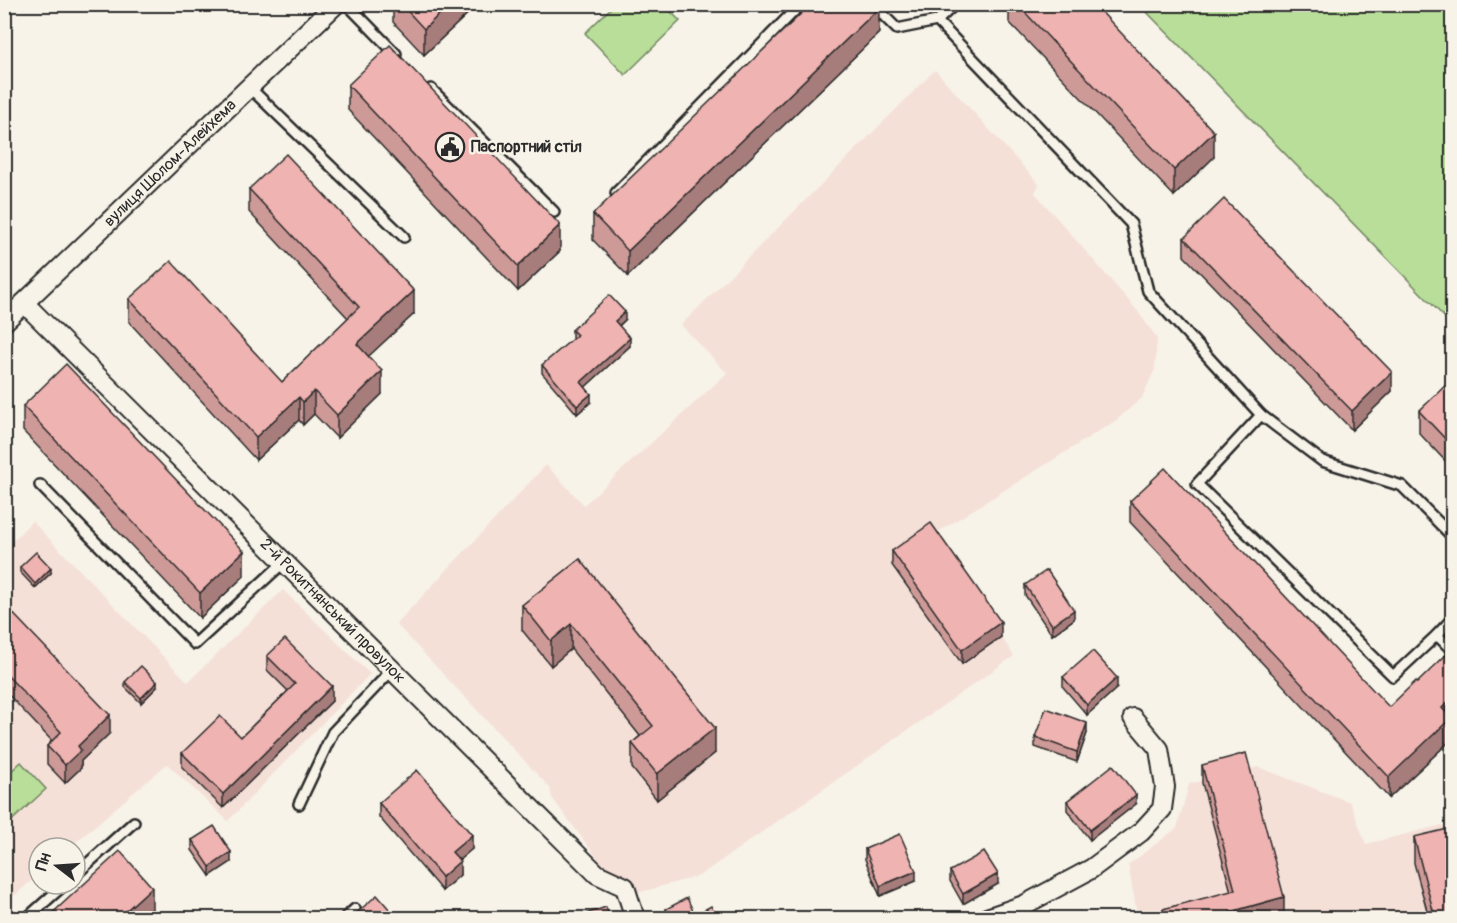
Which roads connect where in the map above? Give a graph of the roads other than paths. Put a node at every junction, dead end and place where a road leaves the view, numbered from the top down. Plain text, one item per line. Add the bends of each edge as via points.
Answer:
1 (336, 4) edge
2 (347, 4) edge
3 (801, 4) edge
4 (872, 4) edge
5 (955, 4) edge
6 (937, 21) junction
7 (401, 58) edge
8 (424, 82) edge
9 (250, 88) junction
10 (609, 200) edge
11 (554, 212) dead end
12 (404, 237) dead end
13 (24, 303) junction
14 (4, 322) edge
15 (1262, 415) junction
16 (40, 485) dead end
17 (1452, 536) edge
18 (284, 562) junction
19 (1452, 619) edge
20 (1437, 634) junction
21 (1452, 650) edge
22 (392, 670) junction
23 (1133, 718) dead end
24 (299, 804) dead end
25 (134, 822) dead end
26 (87, 864) edge
27 (52, 896) edge
28 (355, 909) dead end
29 (27, 918) edge
30 (345, 918) edge
31 (635, 918) edge
32 (987, 918) edge

1 - 9 street, вулиця Шолом-Алейхема
2 - 7 lane
3 - 10 lane
4 - 6 lane via 897,29
5 - 6 lane
6 - 15 lane via 1131,224 1148,291
8 - 11 lane
9 - 12 lane
9 - 13 street, вулиця Шолом-Алейхема
13 - 14 street, вулиця Шолом-Алейхема
13 - 18 street, 2-й Рокитнянський провулок
15 - 17 lane via 1322,461 1402,486
15 - 20 lane via 1197,484 1394,676
16 - 18 lane via 195,644
18 - 22 street, 2-й Рокитнянський провулок
19 - 20 lane
20 - 21 lane
22 - 24 lane via 333,732
22 - 31 street, 2-й Рокитнянський провулок via 597,874 625,887
23 - 32 street via 1159,749 1165,788 1162,809 1141,832 1091,869 1024,905
25 - 26 lane
27 - 29 lane
28 - 30 lane

